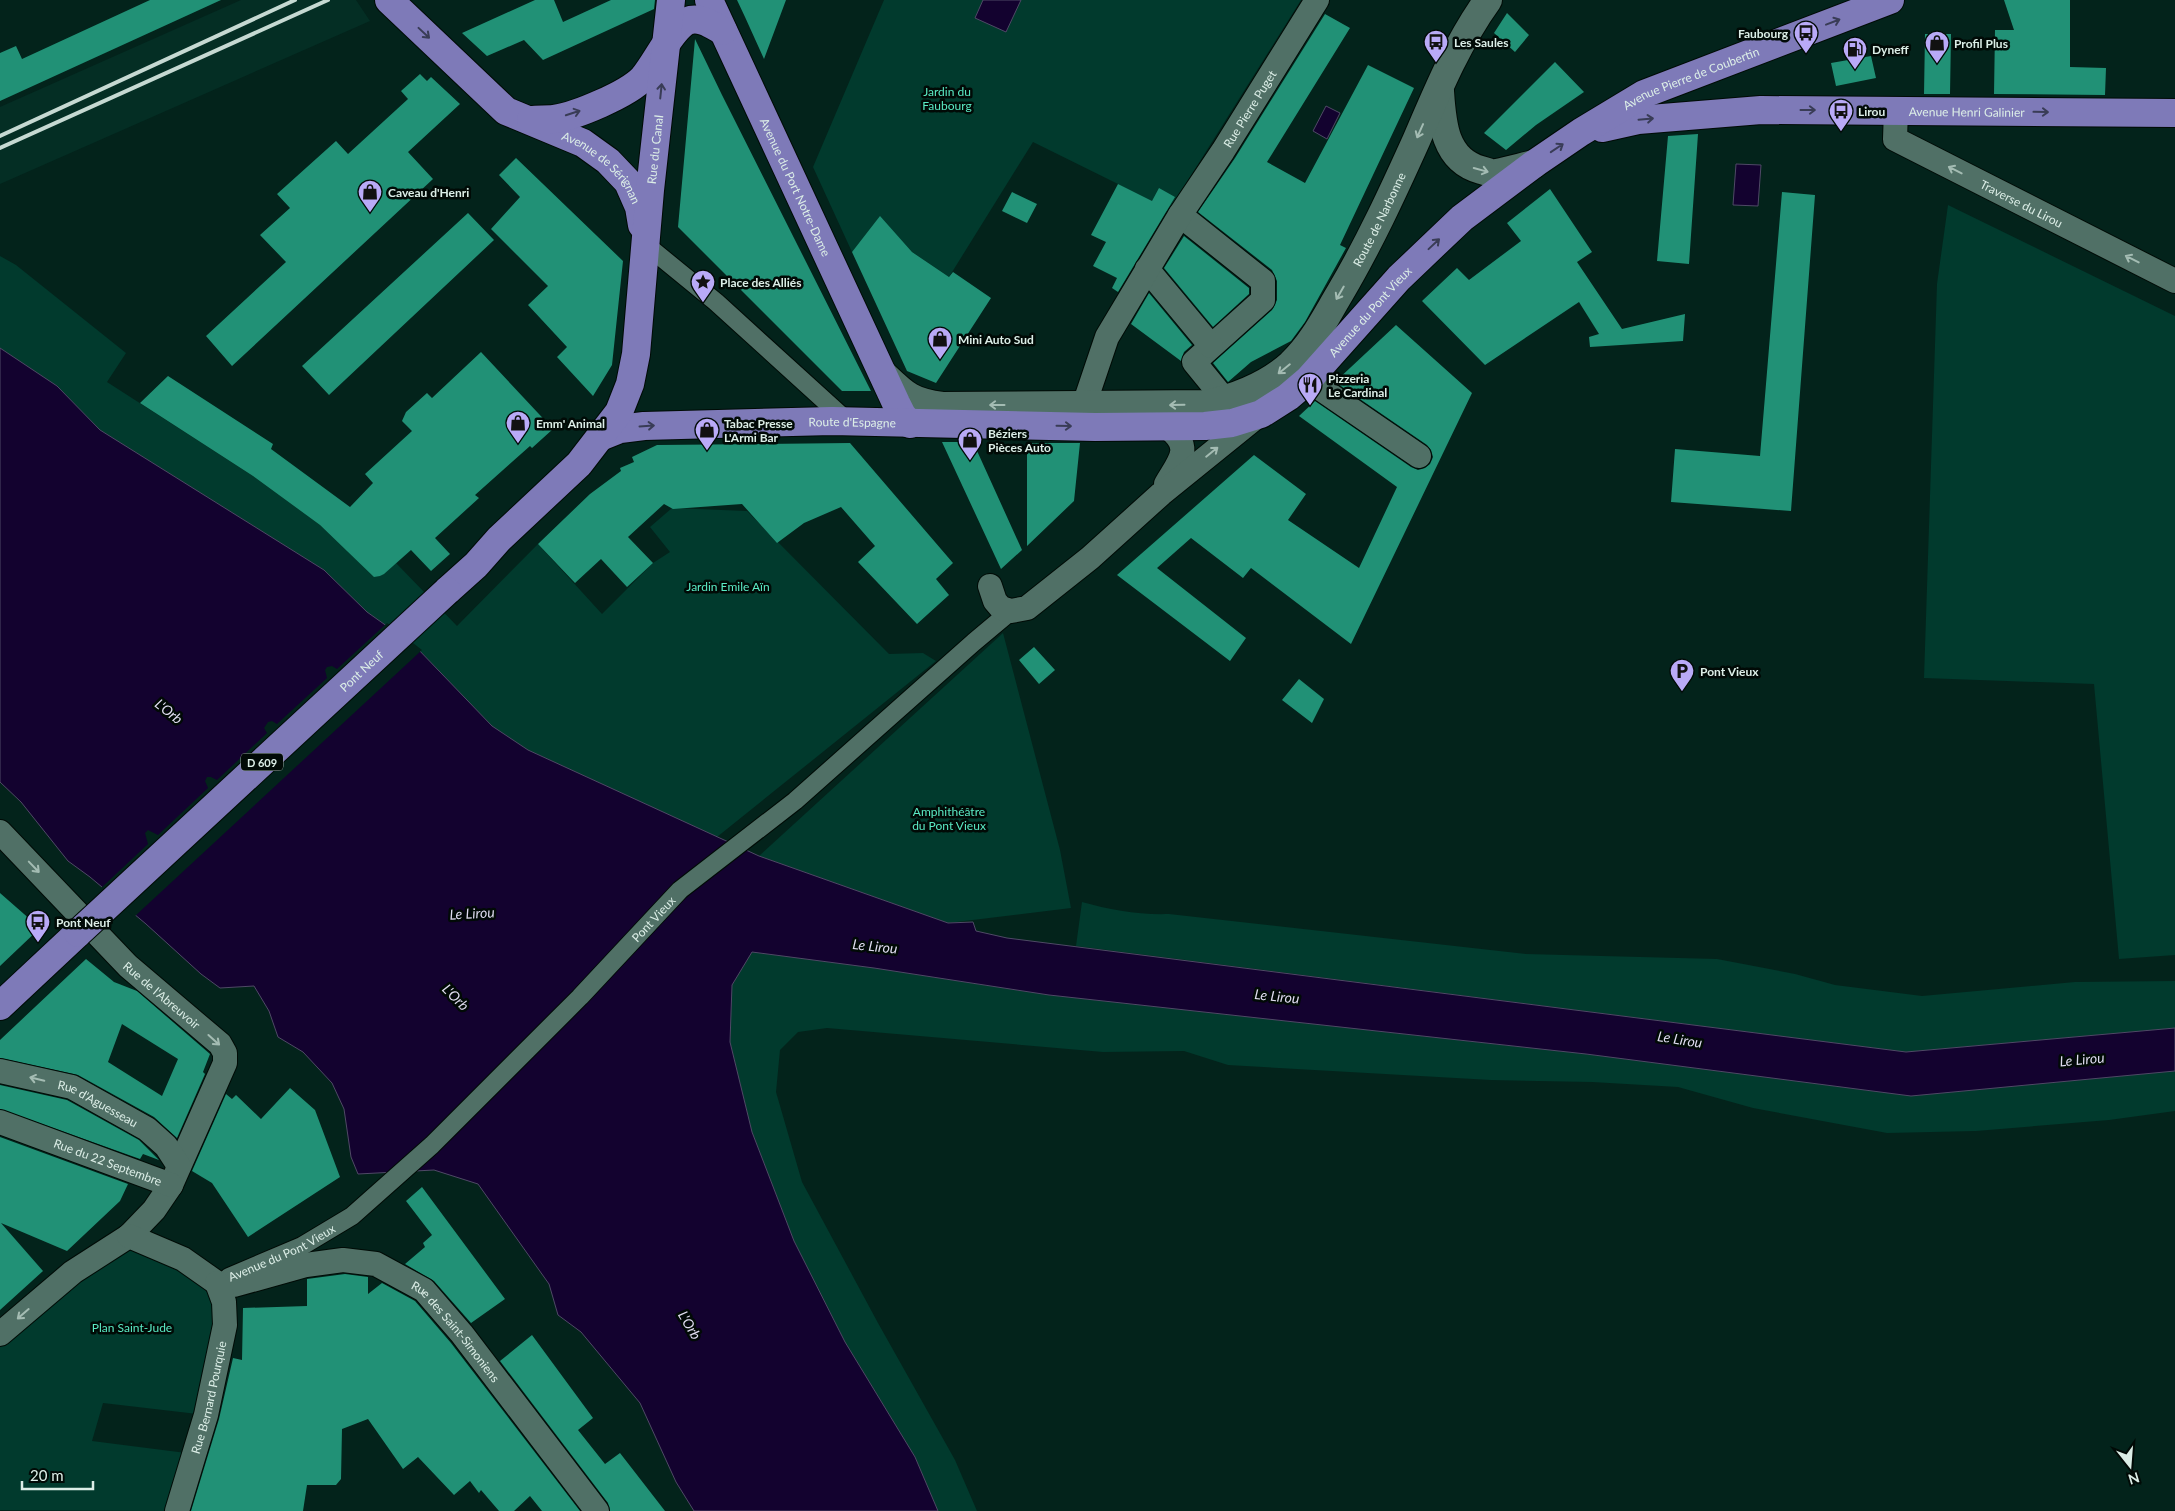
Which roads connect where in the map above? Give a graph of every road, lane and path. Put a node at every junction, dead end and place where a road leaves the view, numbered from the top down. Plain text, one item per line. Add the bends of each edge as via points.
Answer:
1 (389, 0) edge
2 (671, 0) edge
3 (709, 0) edge
4 (1317, 0) edge
5 (1488, 0) edge
6 (1890, 0) edge
7 (723, 31) junction
8 (665, 47) junction
9 (1440, 87) junction
10 (1896, 110) junction
11 (2175, 113) edge
12 (525, 120) junction
13 (1581, 132) junction
14 (1534, 164) junction
15 (1180, 215) junction
16 (645, 244) junction
17 (1147, 269) junction
18 (2175, 281) edge
19 (1211, 346) junction
20 (882, 374) junction
21 (1308, 380) junction
22 (1225, 400) junction
23 (1084, 405) junction
24 (1261, 414) junction
25 (847, 421) junction
26 (910, 424) junction
27 (1167, 427) junction
28 (600, 437) junction
29 (1420, 456) dead end
30 (1160, 494) junction
31 (990, 586) dead end
32 (1011, 611) junction
33 (974, 642) joint
34 (0, 832) edge
35 (0, 1006) edge
36 (0, 1071) edge
37 (0, 1122) edge
38 (175, 1176) junction
39 (352, 1216) joint
40 (129, 1236) junction
41 (255, 1280) joint
42 (217, 1283) junction
43 (0, 1334) edge
44 (177, 1511) edge
45 (598, 1511) edge

1 -> 12 main road, Avenue de Sérignan via 506,111
2 - 8 main road
3 - 7 main road, Avenue du Port Notre-Dame
4 - 15 street, Rue Pierre Puget
5 - 9 main road, Route de Narbonne via 1456,52
13 -> 6 main road, Avenue Pierre de Coubertin via 1644,94
7 - 8 main road, Rue du Canal via 704,21 688,20 675,30
7 - 20 main road, Avenue du Port Notre-Dame
12 -> 8 main road, Avenue de Sérignan via 555,119 611,100 642,79
16 -> 8 main road, Rue du Canal
9 -> 14 main road via 1442,126 1456,155 1472,168 1494,174
9 -> 22 main road, Route de Narbonne via 1360,258 1317,333 1290,365 1270,380
10 -> 11 main road, Avenue Henri Galinier
13 -> 10 main road, Avenue Henri Galinier via 1638,120 1761,110
18 -> 10 street, Traverse du Lirou via 1895,139
12 - 16 main road, Avenue de Sérignan via 583,143 608,161 628,182 639,208
14 -> 13 main road, Avenue du Pont Vieux
21 -> 14 main road, Avenue du Pont Vieux via 1399,278 1462,218
15 - 17 street, Rue Pierre Puget
15 - 19 street via 1264,281 1263,300
16 - 25 street via 716,302
16 - 28 main road, Rue du Canal via 636,354 630,384 619,412
17 - 19 street
17 - 23 street, Rue Pierre Puget via 1108,337
19 - 22 street via 1194,362
23 -> 20 main road, Avenue du Port Notre-Dame via 942,406 921,403 904,394
20 - 26 main road, Avenue du Port Notre-Dame
21 - 24 main road, Avenue du Pont Vieux
21 - 29 street
22 -> 23 main road via 1181,405
24 - 27 main road, Route d'Espagne via 1232,423
30 -> 24 street, Avenue du Pont Vieux
25 - 26 main road, Route d'Espagne
28 -> 25 main road, Route d'Espagne via 620,429 644,426
26 -> 27 main road, Route d'Espagne
27 - 30 street, Avenue du Pont Vieux via 1178,435 1183,452
28 - 35 main road, Pont Neuf / D 609, bridge via 579,464 499,538 476,565
30 - 32 street, Avenue du Pont Vieux via 1090,558 1034,603
31 - 32 street via 995,602
32 - 33 street, Avenue du Pont Vieux
33 - 39 street, Pont Vieux via 795,801 680,890 580,997 446,1131
34 -> 38 street, Rue de l'Abreuvoir via 128,966 220,1044 225,1053 222,1070
38 -> 36 street, Rue d'Aguesseau via 166,1146 148,1129 72,1087
37 - 38 street, Rue du 22 Septembre
38 - 40 street, Rue du 22 Septembre via 154,1210
39 - 42 street, Avenue du Pont Vieux via 302,1246
40 - 42 street via 183,1259
40 -> 43 street via 85,1264
41 - 42 street, Avenue du Pont Vieux via 234,1285
41 - 45 street, Rue des Saint-Simoniens via 306,1265 342,1260 376,1264 424,1290 462,1334
42 - 44 street, Rue Bernard Pourquie via 224,1302 225,1325 206,1415

